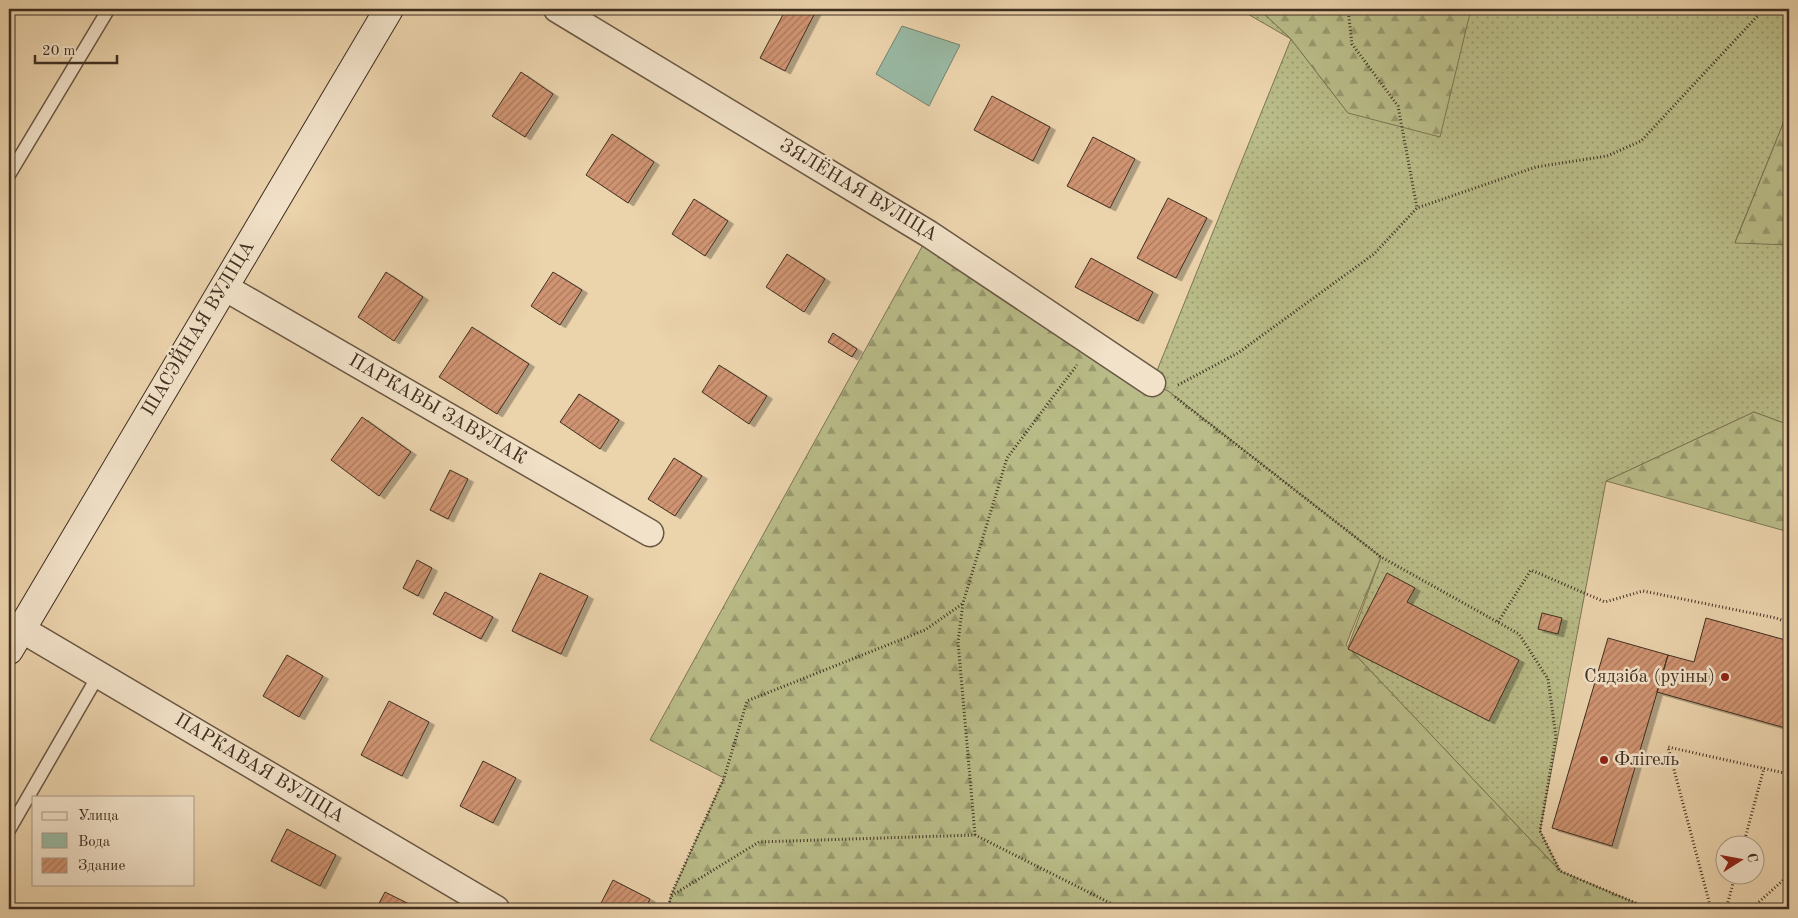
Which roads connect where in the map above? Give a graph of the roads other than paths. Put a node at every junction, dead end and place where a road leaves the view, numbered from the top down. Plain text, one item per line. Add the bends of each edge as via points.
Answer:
1 (389, 9) edge
2 (557, 9) edge
3 (108, 10) dead end
4 (9, 175) edge
5 (224, 287) junction
6 (1160, 387) road end
7 (650, 533) dead end
8 (15, 640) edge
9 (99, 674) junction
10 (9, 830) edge
11 (496, 909) edge

1 - 5 main road, ШАСЭЙНАЯ ВУЛІЦА
2 - 6 street, ЗЯЛЁНАЯ ВУЛІЦА via 929,234
3 - 4 lane
5 - 7 street, ПАРКАВЫ ЗАВУЛАК
5 - 8 main road, ШАСЭЙНАЯ ВУЛІЦА
8 - 9 street, ПАРКАВАЯ ВУЛІЦА
9 - 10 lane
9 - 11 street, ПАРКАВАЯ ВУЛІЦА

